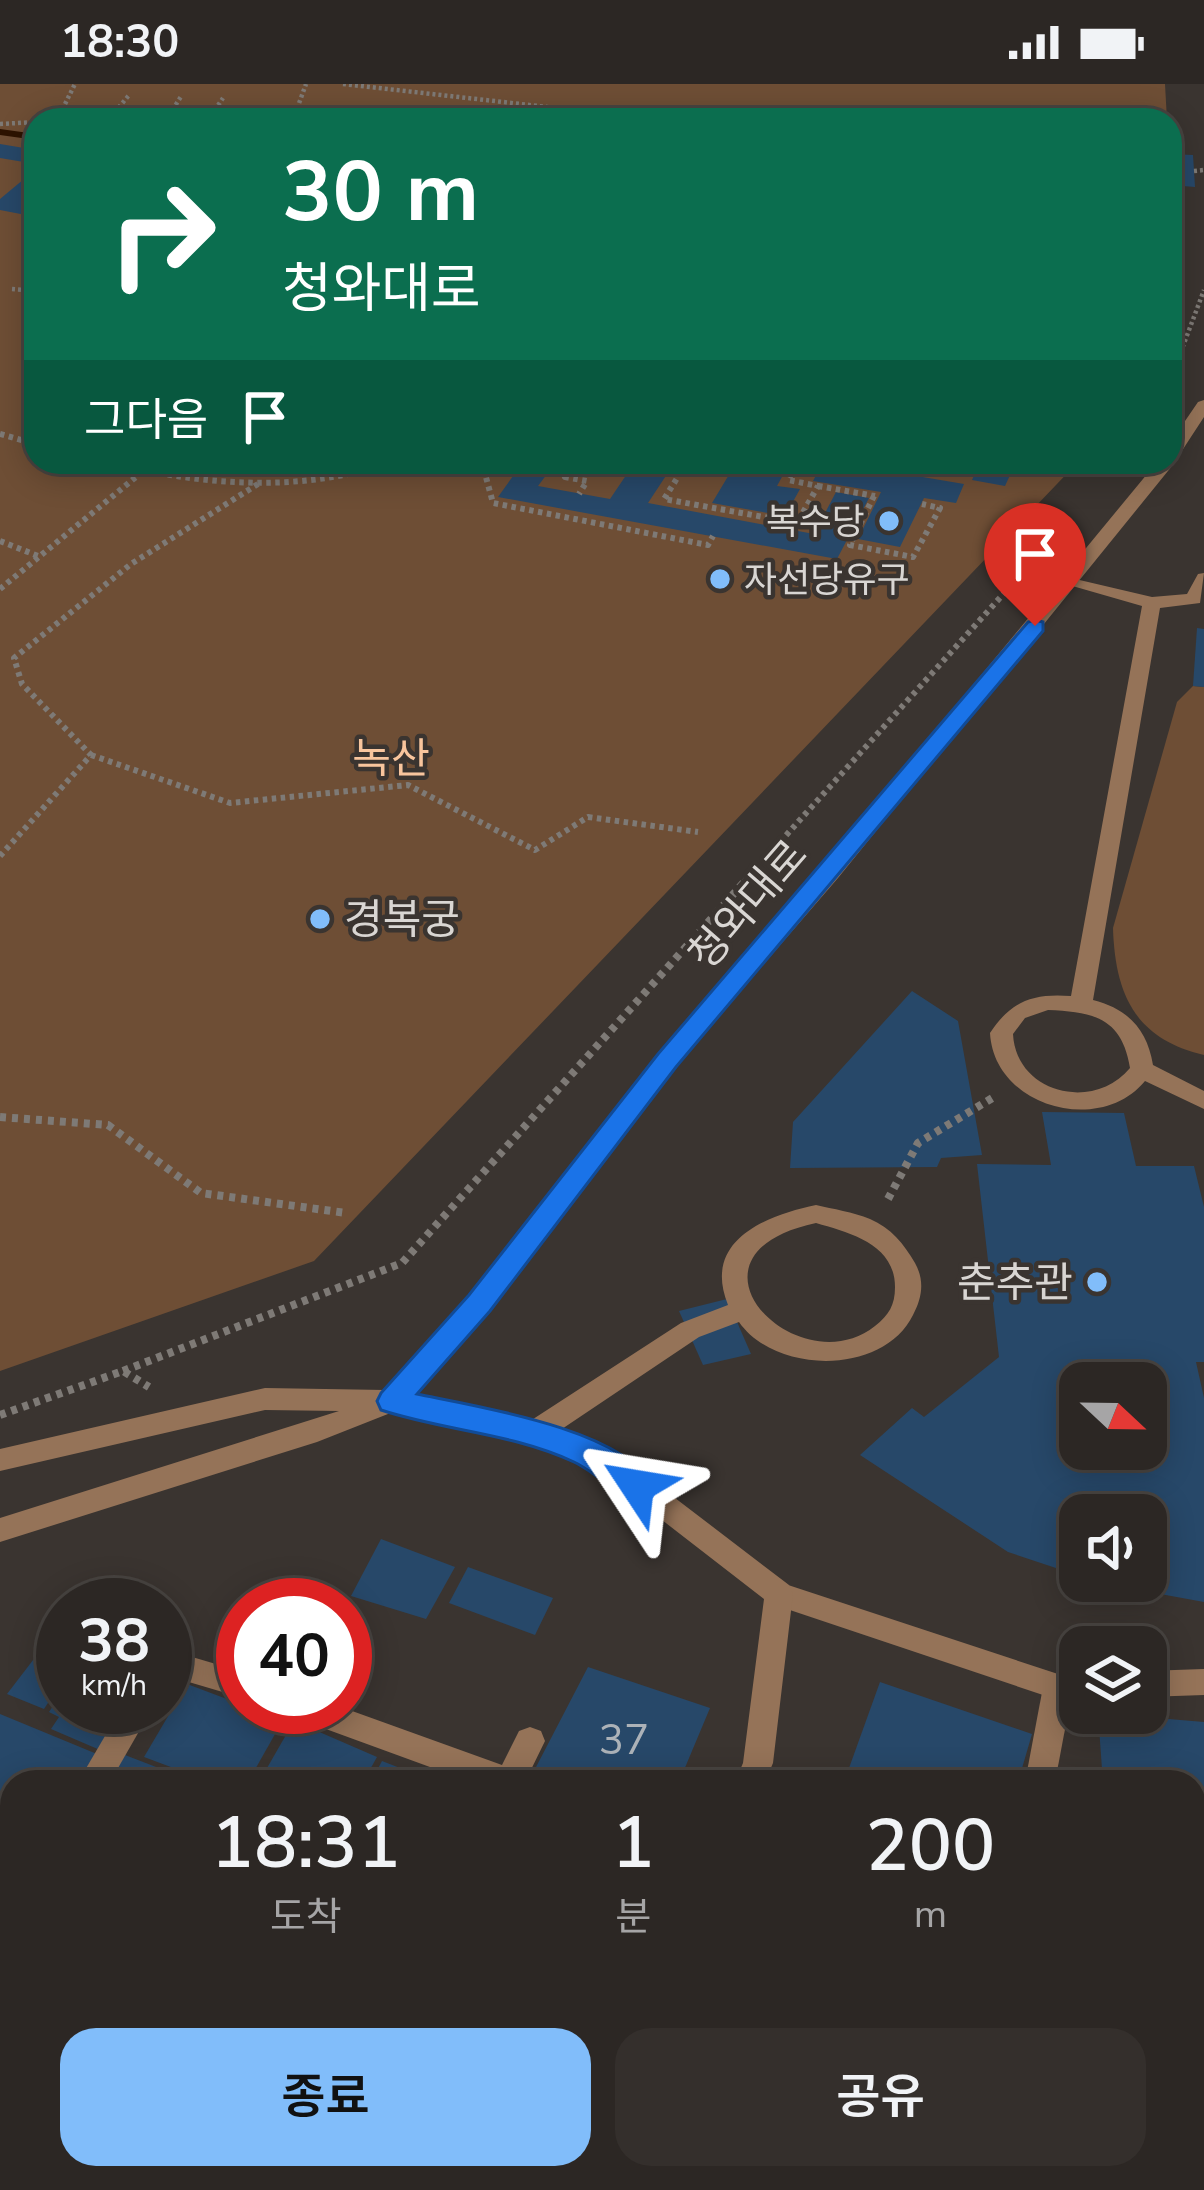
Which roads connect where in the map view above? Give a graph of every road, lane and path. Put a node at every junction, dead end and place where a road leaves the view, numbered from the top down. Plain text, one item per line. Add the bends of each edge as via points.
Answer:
1 (343, 84) edge
2 (130, 94) dead end
3 (182, 95) dead end
4 (224, 98) dead end
5 (119, 108) edge
6 (174, 108) edge
7 (217, 108) edge
8 (556, 108) edge
9 (1204, 170) edge
10 (1194, 171) dead end
11 (12, 289) dead end
12 (24, 290) edge
13 (1204, 290) edge
14 (1182, 349) edge
15 (1204, 405) edge
16 (1182, 438) edge
17 (140, 474) edge
18 (161, 474) edge
19 (357, 474) edge
20 (485, 474) edge
21 (567, 474) edge
22 (680, 474) edge
23 (791, 474) edge
24 (1156, 474) edge
25 (258, 484) junction
26 (818, 486) junction
27 (579, 494) dead end
28 (922, 505) dead end
29 (713, 536) dead end
30 (0, 541) edge
31 (38, 556) junction
32 (1029, 566) dead end
33 (1204, 578) edge
34 (1070, 583) junction
35 (0, 590) edge
36 (1152, 603) junction
37 (91, 755) junction
38 (698, 832) dead end
39 (0, 856) edge
40 (1081, 1003) junction
41 (1142, 1069) junction
42 (1022, 1081) junction
43 (1204, 1101) edge
44 (0, 1117) edge
45 (346, 1213) dead end
46 (872, 1228) junction
47 (742, 1310) junction
48 (123, 1371) dead end
49 (392, 1401) junction
50 (537, 1431) junction
51 (0, 1460) edge
52 (0, 1530) edge
53 (779, 1594) junction
54 (1204, 1682) edge
55 (1167, 1683) edge
56 (1059, 1684) edge
57 (1059, 1720) edge
58 (372, 1731) edge
59 (122, 1734) edge
60 (530, 1741) dead end
61 (100, 1770) edge
62 (479, 1770) edge
63 (516, 1770) edge
64 (755, 1770) edge
65 (1044, 1770) edge

1 - 8 path
2 - 5 path
3 - 6 path
4 - 7 path
9 - 10 path
11 - 12 path
13 - 14 path
15 - 16 street, 청와대로
17 - 31 path
18 - 25 path
19 - 25 path
20 - 29 path via 493,502 708,545
21 - 27 path via 587,481
22 - 26 path via 664,499 797,523
23 - 26 path via 788,480
24 - 34 street, 청와대로
25 - 37 path via 172,532 14,658 22,684
26 - 28 path via 876,496 850,545 913,557 940,508
30 - 31 path
31 - 35 path
32 - 48 path via 402,1263
33 - 36 street via 1194,598
34 - 36 street
34 - 49 street, 청와대로
36 - 40 street
37 - 38 path via 230,802 408,785 535,850 589,817
37 - 39 path
40 - 41 street via 1117,1017 1140,1041
40 - 42 street via 1046,1002 1017,1013 1001,1033 1002,1058
41 - 42 street via 1122,1090 1090,1100 1053,1096
41 - 43 street
42 - 46 path via 918,1143
44 - 45 path via 108,1125 201,1193
46 - 47 street via 816,1214 763,1228 734,1265
46 - 47 street via 907,1265 912,1287 907,1309 882,1336 844,1351 814,1351 760,1329
47 - 50 street via 690,1330
49 - 50 street
49 - 51 street via 265,1399
49 - 52 street, 청와대로
50 - 53 street via 610,1464
53 - 56 street
53 - 64 street
54 - 55 street
57 - 65 street
58 - 62 street
59 - 61 street
60 - 63 street

